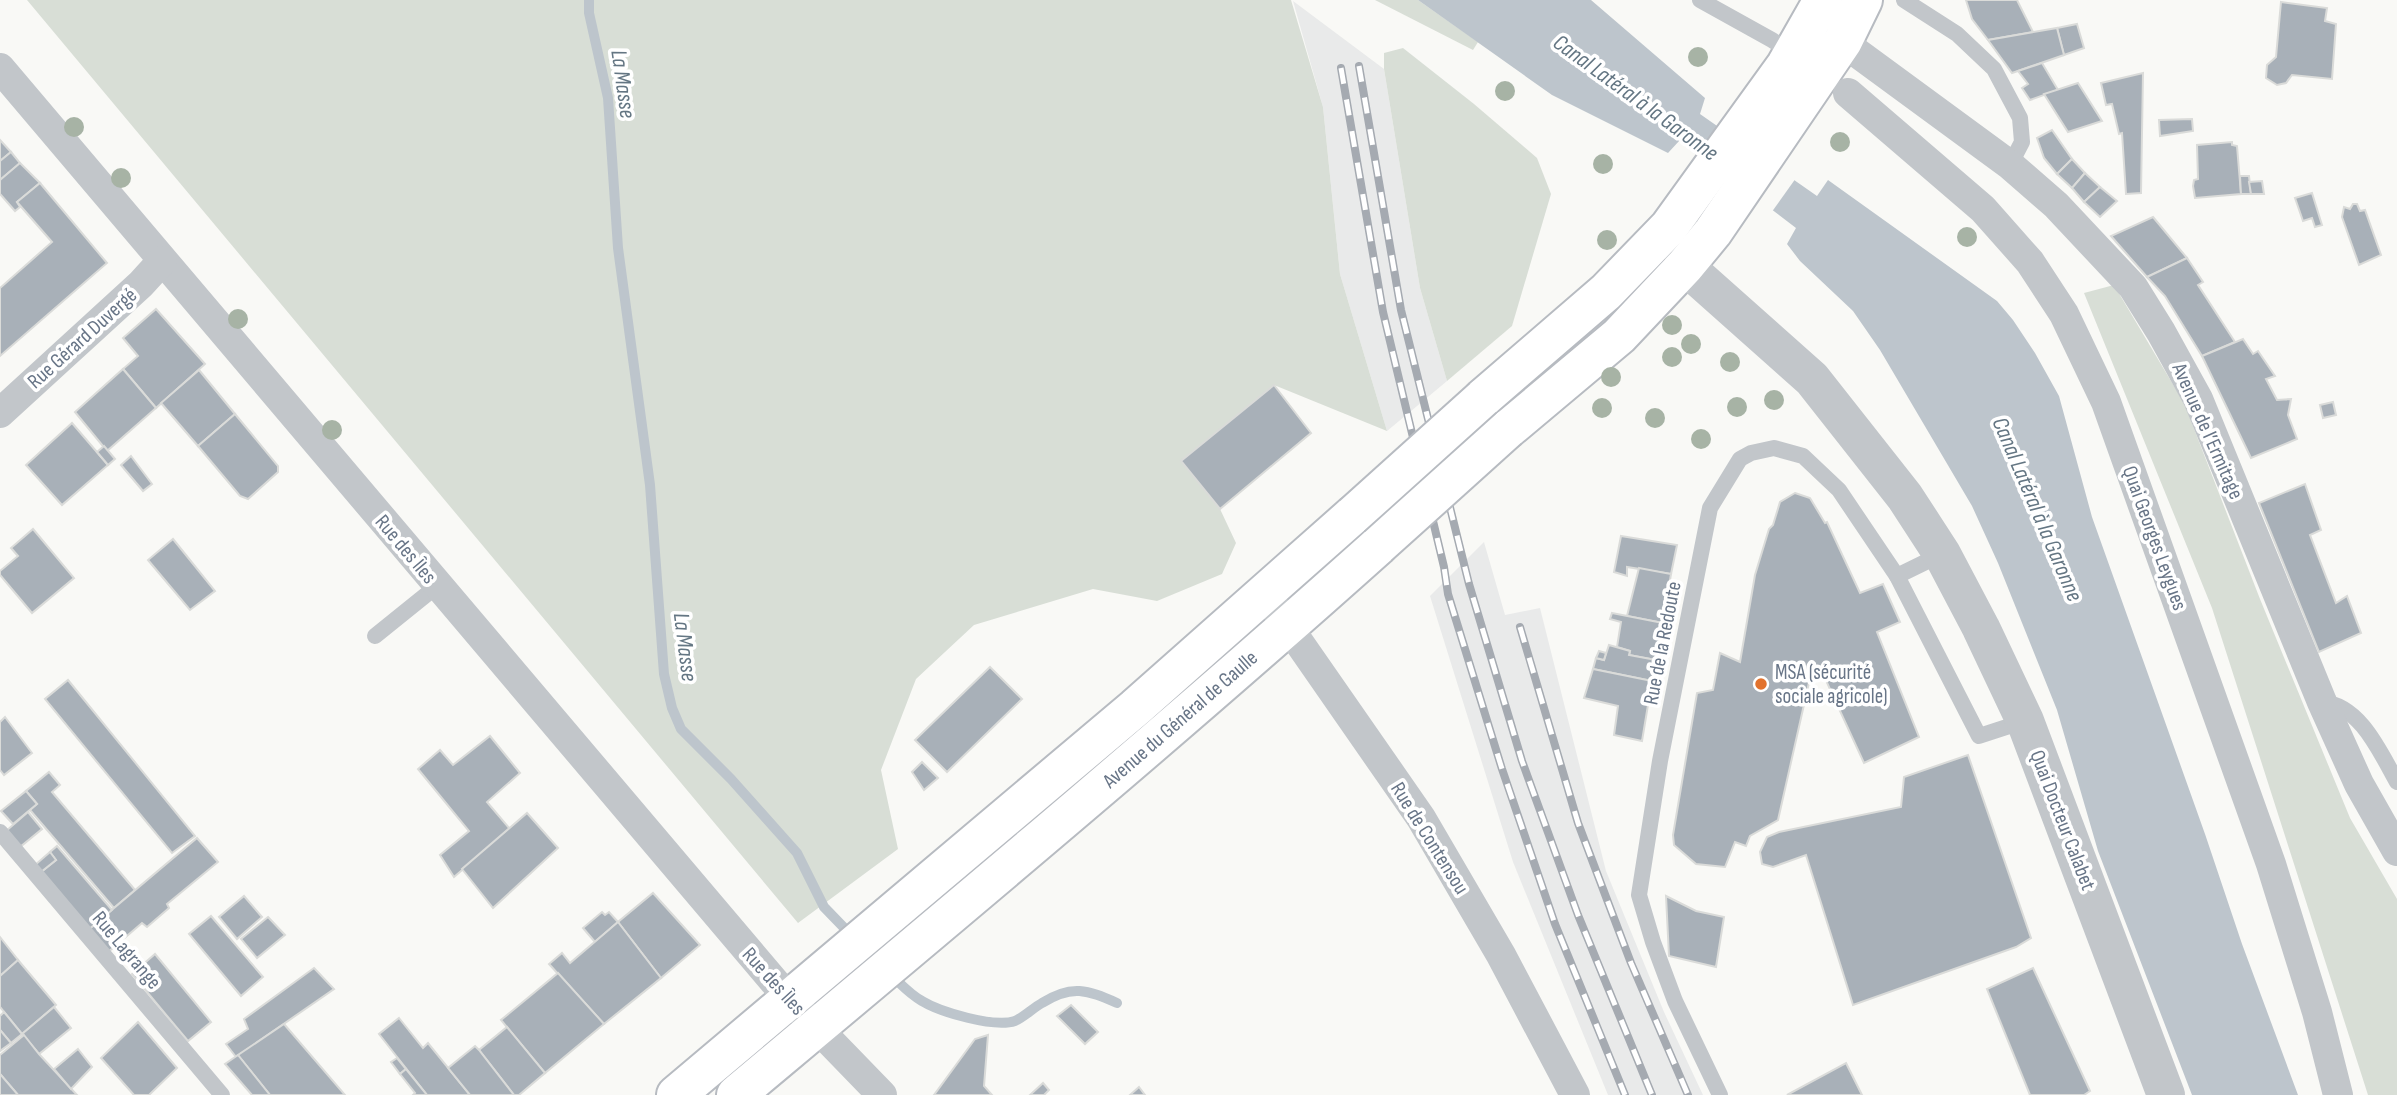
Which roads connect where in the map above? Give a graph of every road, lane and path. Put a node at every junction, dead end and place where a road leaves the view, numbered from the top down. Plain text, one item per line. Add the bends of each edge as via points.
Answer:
1 (1700, 0) edge
2 (1863, 0) edge
3 (1904, 0) edge
4 (1837, 24) edge
5 (0, 68) edge
6 (1814, 76) junction
7 (2010, 165) junction
8 (1692, 252) junction
9 (162, 261) junction
10 (1606, 292) joint
11 (0, 413) edge
12 (1942, 554) junction
13 (1897, 576) junction
14 (437, 586) junction
15 (1266, 593) junction
16 (1288, 627) junction
17 (375, 636) dead end
18 (2322, 702) junction
19 (2025, 721) junction
20 (2397, 782) edge
21 (0, 832) edge
22 (2397, 850) edge
23 (790, 987) junction
24 (825, 1021) junction
25 (222, 1095) edge
26 (676, 1095) edge
27 (736, 1095) edge
28 (882, 1095) edge
29 (1575, 1095) edge
30 (1720, 1095) edge
31 (2166, 1095) edge
32 (2338, 1095) edge

1 - 6 lane via 1772,40
2 - 4 main road, Avenue du Général de Gaulle
3 - 7 lane via 1957,34 1994,69 2020,118 2022,142
4 - 6 main road, Avenue du Général de Gaulle
4 - 7 street, Avenue de l’Ermitage
5 - 9 street, Rue des Îles
6 - 8 main road, Avenue du Général de Gaulle
6 - 32 street, Quai Georges Leygues via 1983,209 2030,262 2064,314 2106,402 2271,864
7 - 18 street, Avenue de l’Ermitage via 2100,250 2133,287 2161,332 2198,399
8 - 10 street
8 - 12 street, Quai Docteur Calabet via 1812,379 1905,497
8 - 16 main road, Avenue du Général de Gaulle, bridge via 1619,337 1508,429
9 - 11 street, Rue Gérard Duvergé
9 - 14 street, Rue des Îles
10 - 15 main road, Avenue du Général de Gaulle, bridge
12 - 13 lane
12 - 19 street, Quai Docteur Calabet
13 - 19 lane, Rue de la Redoute via 1979,736
13 - 30 lane, Rue de la Redoute via 1839,490 1803,456 1774,448 1751,453 1740,460 1710,508 1660,761 1639,895 1675,1001
14 - 17 lane
14 - 23 street, Rue des Îles
15 - 16 street, Rue de Contensou
15 - 23 main road, Avenue du Général de Gaulle via 885,918
16 - 24 main road, Avenue du Général de Gaulle
16 - 29 street, Rue de Contensou via 1421,818
18 - 20 lane via 2336,703 2355,717
18 - 22 street, Avenue de l’Ermitage via 2359,784
19 - 31 street, Quai Docteur Calabet
21 - 25 lane, Rue Lagrange
23 - 24 street, Rue des Îles
23 - 26 main road, Avenue du Général de Gaulle
24 - 27 main road, Avenue du Général de Gaulle
24 - 28 street, Rue des Îles

